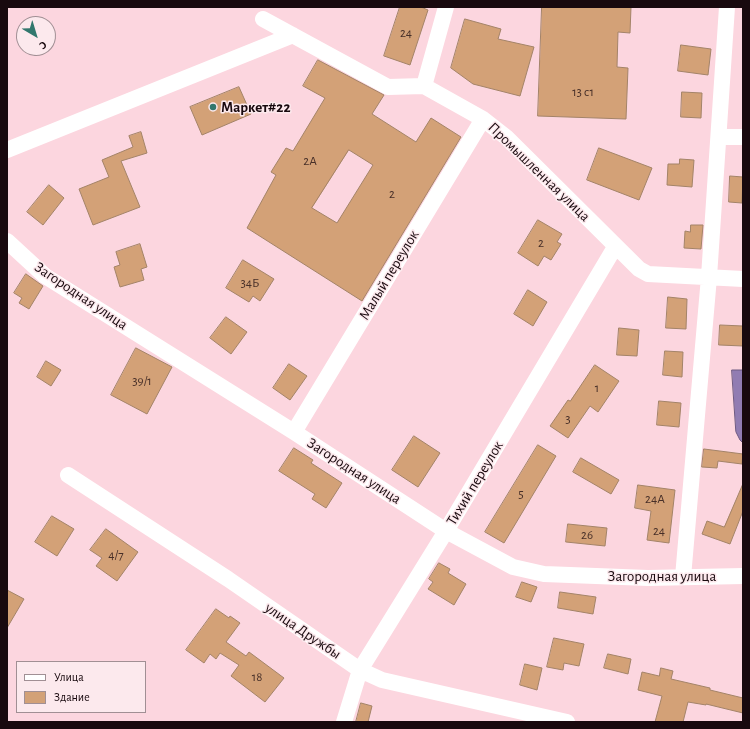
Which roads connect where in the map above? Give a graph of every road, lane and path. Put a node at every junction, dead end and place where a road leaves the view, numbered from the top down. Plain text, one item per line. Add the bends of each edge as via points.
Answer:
1 (446, 7) edge
2 (727, 7) edge
3 (263, 19) dead end
4 (293, 35) junction
5 (424, 86) junction
6 (483, 119) junction
7 (719, 137) junction
8 (743, 137) edge
9 (7, 150) edge
10 (7, 241) edge
11 (615, 247) junction
12 (709, 277) junction
13 (743, 279) edge
14 (294, 432) junction
15 (68, 475) dead end
16 (446, 531) junction
17 (743, 576) edge
18 (684, 577) junction
19 (360, 670) junction
20 (344, 722) edge
21 (567, 722) edge

1 - 5 street
2 - 7 street
3 - 4 street
4 - 5 street via 388,87
4 - 9 street
5 - 6 street, Промышленная улица
6 - 11 street, Промышленная улица via 506,137
6 - 14 street, Малый переулок
7 - 8 street
7 - 12 street
10 - 14 street, Загородная улица via 45,276
11 - 12 street, Промышленная улица via 648,274
11 - 16 street, Тихий переулок
12 - 13 street, Промышленная улица
12 - 18 street
14 - 16 street, Загородная улица
15 - 19 street, улица Дружбы via 228,579
16 - 18 street, Загородная улица via 513,567 544,574
16 - 19 street, Тихий переулок
17 - 18 street, Загородная улица
19 - 20 street, Тихий переулок
19 - 21 street, улица Дружбы via 382,680

